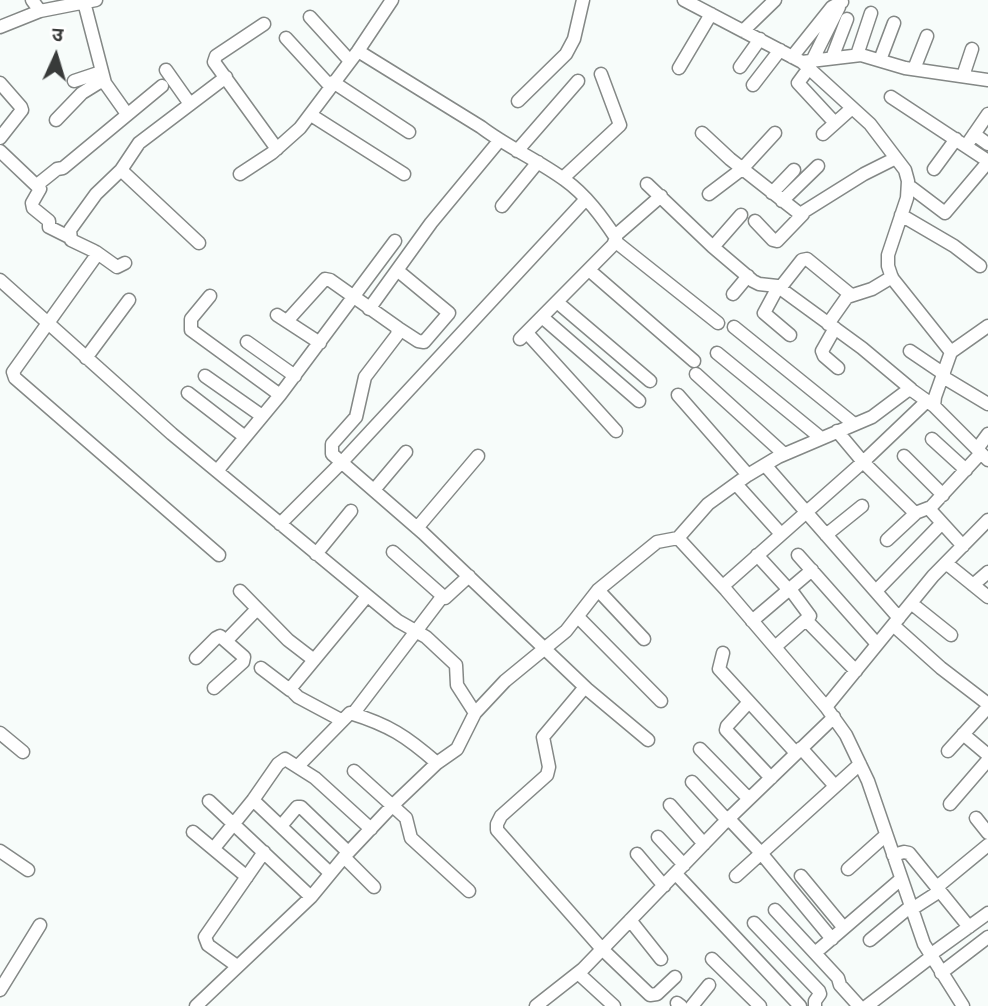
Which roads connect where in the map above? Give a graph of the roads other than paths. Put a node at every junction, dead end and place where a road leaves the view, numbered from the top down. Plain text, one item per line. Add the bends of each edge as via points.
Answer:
1 (392, 0) edge
2 (583, 0) edge
3 (684, 0) edge
4 (90, 1) edge
5 (771, 1) edge
6 (842, 1) edge
7 (36, 5) edge
8 (871, 13) dead end
9 (711, 14) junction
10 (310, 17) dead end
11 (847, 19) dead end
12 (894, 23) dead end
13 (264, 24) dead end
14 (0, 27) edge
15 (743, 31) junction
16 (927, 36) dead end
17 (286, 38) dead end
18 (760, 39) junction
19 (972, 49) dead end
20 (780, 50) junction
21 (857, 55) junction
22 (354, 56) junction
23 (832, 58) junction
24 (880, 60) junction
25 (804, 62) junction
26 (740, 67) dead end
27 (679, 68) dead end
28 (914, 69) junction
29 (166, 70) dead end
30 (601, 74) dead end
31 (102, 76) junction
32 (226, 76) junction
33 (962, 76) junction
34 (988, 80) edge
35 (74, 81) dead end
36 (579, 81) dead end
37 (0, 83) edge
38 (332, 84) junction
39 (753, 85) dead end
40 (162, 86) dead end
41 (891, 97) dead end
42 (518, 101) dead end
43 (190, 104) junction
44 (852, 108) junction
45 (127, 114) junction
46 (988, 114) edge
47 (311, 115) junction
48 (56, 121) dead end
49 (835, 123) junction
50 (409, 132) dead end
51 (702, 133) dead end
52 (775, 133) dead end
53 (823, 134) dead end
54 (974, 134) junction
55 (0, 138) edge
56 (499, 141) junction
57 (961, 143) junction
58 (988, 144) edge
59 (277, 149) junction
60 (0, 151) edge
61 (517, 151) junction
62 (896, 158) junction
63 (538, 162) junction
64 (988, 162) edge
65 (818, 166) dead end
66 (742, 169) junction
67 (934, 169) dead end
68 (121, 170) junction
69 (794, 170) dead end
70 (240, 174) dead end
71 (404, 174) dead end
72 (563, 178) junction
73 (648, 184) dead end
74 (37, 185) junction
75 (908, 185) junction
76 (709, 194) dead end
77 (661, 196) junction
78 (777, 197) junction
79 (586, 199) junction
80 (502, 206) dead end
81 (803, 214) junction
82 (741, 215) dead end
83 (901, 215) junction
84 (755, 221) dead end
85 (69, 237) junction
86 (615, 239) junction
87 (395, 241) dead end
88 (199, 243) dead end
89 (713, 247) junction
90 (96, 252) junction
91 (125, 263) dead end
92 (980, 266) dead end
93 (397, 270) junction
94 (589, 270) junction
95 (748, 276) junction
96 (892, 277) junction
97 (0, 281) edge
98 (779, 288) junction
99 (733, 294) dead end
100 (850, 295) junction
101 (210, 296) dead end
102 (353, 298) junction
103 (129, 300) dead end
104 (556, 302) junction
105 (369, 309) junction
106 (542, 317) junction
107 (718, 323) dead end
108 (47, 324) junction
109 (832, 326) junction
110 (988, 326) edge
111 (734, 327) dead end
112 (398, 328) junction
113 (790, 335) dead end
114 (247, 342) dead end
115 (320, 343) junction
116 (910, 351) dead end
117 (951, 352) junction
118 (717, 353) dead end
119 (86, 358) junction
120 (838, 368) dead end
121 (943, 375) junction
122 (205, 376) dead end
123 (295, 376) junction
124 (650, 381) dead end
125 (911, 389) junction
126 (188, 393) dead end
127 (281, 395) junction
128 (678, 395) dead end
129 (639, 401) dead end
130 (930, 403) junction
131 (988, 404) edge
132 (262, 416) junction
133 (863, 420) junction
134 (616, 431) dead end
135 (837, 431) junction
136 (988, 434) edge
137 (245, 437) junction
138 (821, 438) junction
139 (932, 439) dead end
140 (406, 452) dead end
141 (785, 454) junction
142 (982, 454) edge
143 (478, 456) dead end
144 (904, 456) dead end
145 (342, 462) junction
146 (863, 462) junction
147 (765, 465) junction
148 (966, 470) junction
149 (217, 471) junction
150 (748, 475) junction
151 (736, 484) junction
152 (374, 490) junction
153 (943, 495) junction
154 (862, 506) dead end
155 (931, 507) junction
156 (351, 511) dead end
157 (806, 512) junction
158 (916, 513) junction
159 (988, 520) edge
160 (942, 523) junction
161 (280, 524) junction
162 (417, 528) junction
163 (781, 534) junction
164 (827, 536) junction
165 (678, 538) junction
166 (887, 540) dead end
167 (963, 545) junction
168 (393, 552) dead end
169 (316, 554) junction
170 (219, 555) dead end
171 (757, 555) junction
172 (798, 555) dead end
173 (946, 562) junction
174 (812, 570) junction
175 (988, 572) edge
176 (469, 576) junction
177 (974, 585) junction
178 (723, 586) junction
179 (789, 589) junction
180 (598, 590) junction
181 (876, 591) junction
182 (240, 592) dead end
183 (367, 596) junction
184 (442, 597) junction
185 (988, 597) edge
186 (911, 603) junction
187 (257, 609) junction
188 (578, 617) junction
189 (806, 620) junction
190 (752, 621) junction
191 (896, 622) junction
192 (415, 630) junction
193 (951, 635) dead end
194 (644, 639) dead end
195 (226, 641) junction
196 (877, 644) junction
197 (545, 647) junction
198 (775, 647) junction
199 (723, 653) dead end
200 (196, 658) dead end
201 (314, 660) junction
202 (261, 668) dead end
203 (856, 671) junction
204 (585, 687) junction
205 (214, 688) dead end
206 (290, 690) junction
207 (986, 699) edge
208 (661, 701) dead end
209 (749, 702) junction
210 (830, 712) junction
211 (475, 713) junction
212 (347, 717) junction
213 (0, 733) edge
214 (963, 734) junction
215 (648, 740) dead end
216 (700, 749) dead end
217 (799, 751) junction
218 (948, 751) dead end
219 (23, 752) dead end
220 (988, 758) edge
221 (437, 763) junction
222 (860, 764) junction
223 (298, 766) junction
224 (354, 771) dead end
225 (771, 778) junction
226 (692, 782) dead end
227 (835, 786) junction
228 (749, 799) junction
229 (253, 800) junction
230 (209, 801) dead end
231 (950, 804) dead end
232 (393, 805) junction
233 (670, 805) dead end
234 (976, 818) dead end
235 (728, 820) junction
236 (234, 825) junction
237 (281, 826) junction
238 (370, 829) junction
239 (194, 832) dead end
240 (988, 833) edge
241 (886, 835) junction
242 (658, 837) dead end
243 (704, 844) junction
244 (988, 845) edge
245 (214, 848) junction
246 (0, 851) edge
247 (264, 852) junction
248 (761, 853) junction
249 (637, 854) dead end
250 (346, 855) junction
251 (893, 855) junction
252 (680, 869) junction
253 (848, 869) dead end
254 (29, 870) dead end
255 (330, 873) junction
256 (736, 876) dead end
257 (247, 877) junction
258 (901, 879) junction
259 (664, 886) junction
260 (788, 886) junction
261 (374, 887) dead end
262 (939, 889) junction
263 (469, 891) dead end
264 (311, 897) junction
265 (911, 908) junction
266 (775, 910) dead end
267 (988, 913) edge
268 (630, 920) junction
269 (754, 923) dead end
270 (40, 925) dead end
271 (969, 927) junction
272 (844, 928) junction
273 (988, 938) edge
274 (832, 939) junction
275 (870, 940) dead end
276 (602, 949) junction
277 (815, 953) junction
278 (931, 956) junction
279 (661, 959) dead end
280 (712, 959) dead end
281 (237, 966) junction
282 (578, 973) junction
283 (941, 973) junction
284 (675, 977) dead end
285 (709, 985) dead end
286 (0, 990) edge
287 (876, 1003) edge
288 (813, 1005) edge
289 (196, 1006) edge
290 (536, 1006) edge
291 (614, 1006) edge
292 (691, 1006) edge
293 (760, 1006) edge
294 (800, 1006) edge
295 (859, 1006) edge
296 (962, 1006) edge

1 - 22 street
2 - 42 street via 566,54
3 - 9 street
4 - 7 street
4 - 31 street
5 - 15 street
6 - 25 street
6 - 25 street via 832,7
7 - 14 street
8 - 21 street
9 - 15 street
9 - 27 street
10 - 22 street
11 - 23 street
12 - 24 street
13 - 32 street via 216,56 214,62
15 - 18 street
16 - 28 street
17 - 38 street
18 - 20 street
18 - 26 street
19 - 33 street
20 - 25 street
20 - 39 street
21 - 23 street
21 - 24 street
22 - 38 street
22 - 56 street
23 - 25 street
24 - 28 street
25 - 44 street
25 - 49 street via 798,83
28 - 33 street
29 - 43 street
30 - 72 street via 620,125
31 - 35 street
31 - 45 street
31 - 48 street
32 - 43 street
32 - 59 street
33 - 34 street
36 - 61 street
37 - 55 street via 22,108
38 - 47 street
38 - 50 street
40 - 45 street
41 - 57 street
43 - 68 street via 139,143
44 - 49 street
44 - 62 street
45 - 74 street
46 - 54 street
47 - 59 street
47 - 71 street
49 - 53 street
51 - 66 street
52 - 66 street
54 - 57 street
54 - 58 street
56 - 61 street
56 - 93 street
57 - 64 street
57 - 67 street
59 - 70 street
60 - 74 street
61 - 63 street
62 - 75 street
62 - 81 street
63 - 72 street
63 - 80 street
64 - 75 street via 945,213
65 - 78 street
66 - 76 street
66 - 78 street
68 - 85 street via 96,194
68 - 88 street
69 - 78 street
72 - 79 street
73 - 77 street
74 - 85 street via 40,190 33,208 49,221 49,227
75 - 83 street
77 - 86 street
77 - 89 street
78 - 81 street
79 - 86 street
79 - 145 street
81 - 84 street via 777,241
82 - 89 street
83 - 92 street
83 - 96 street via 888,255
85 - 90 street
86 - 94 street
86 - 107 street
87 - 102 street
89 - 95 street
90 - 91 street via 117,267
90 - 108 street
93 - 105 street
93 - 112 street via 449,313 424,341
94 - 104 street
94 - 141 street
95 - 98 street
95 - 99 street
96 - 100 street
96 - 117 street
97 - 108 street
98 - 100 street via 807,259
98 - 109 street
98 - 113 street via 764,313
100 - 109 street
101 - 127 street via 191,319 191,330
102 - 105 street
102 - 115 street
102 - 115 street via 325,279 282,318
103 - 119 street
104 - 106 street
104 - 124 street
105 - 112 street
106 - 129 street
106 - 134 street via 523,336
108 - 119 street
108 - 170 street via 13,369 15,378
109 - 120 street via 822,351
109 - 125 street
110 - 117 street
111 - 133 street
112 - 145 street via 365,377 356,417 332,444 332,454
114 - 123 street
115 - 123 street
116 - 121 street
117 - 121 street
118 - 138 street
119 - 149 street
121 - 130 street
121 - 131 street
122 - 132 street
123 - 127 street
125 - 130 street
125 - 133 street
126 - 137 street
127 - 132 street
128 - 150 street
130 - 142 street
130 - 146 street
132 - 137 street
133 - 135 street
135 - 138 street
135 - 146 street
136 - 142 street
137 - 149 street
138 - 141 street
139 - 148 street
140 - 152 street
141 - 147 street
142 - 148 street
143 - 162 street
144 - 153 street
145 - 152 street
145 - 161 street
146 - 157 street
146 - 158 street
147 - 150 street
147 - 157 street
148 - 153 street
149 - 161 street
150 - 151 street
151 - 163 street
151 - 165 street via 708,504
152 - 162 street
153 - 155 street
154 - 164 street
155 - 158 street
155 - 160 street
156 - 169 street
157 - 163 street
157 - 164 street
158 - 166 street
159 - 167 street
160 - 167 street
160 - 181 street
161 - 169 street
162 - 176 street
163 - 171 street
164 - 181 street
165 - 178 street
165 - 180 street via 657,542
167 - 173 street
168 - 184 street
169 - 183 street
171 - 178 street
171 - 179 street
172 - 174 street
173 - 177 street
173 - 186 street
174 - 179 street
174 - 196 street
175 - 177 street
176 - 184 street
176 - 197 street
177 - 185 street
178 - 190 street
179 - 189 street via 810,613
179 - 190 street
180 - 188 street
180 - 194 street
181 - 191 street
182 - 187 street
183 - 192 street
183 - 201 street
184 - 192 street
186 - 191 street
186 - 193 street
187 - 195 street
187 - 201 street
188 - 197 street
188 - 208 street
189 - 198 street
189 - 203 street
190 - 198 street
191 - 196 street
191 - 207 street via 941,668
192 - 211 street via 456,665 457,685
192 - 212 street
195 - 200 street via 218,636
195 - 205 street via 244,659
196 - 203 street
197 - 204 street
197 - 211 street
198 - 210 street
199 - 209 street via 719,669
201 - 206 street
202 - 206 street
203 - 210 street
204 - 215 street
204 - 276 street via 543,737 547,775 501,816 497,830
206 - 212 street
207 - 214 street
209 - 217 street
209 - 225 street via 726,730
210 - 217 street
210 - 222 street
211 - 221 street via 457,749
212 - 221 street via 394,729
212 - 223 street
213 - 219 street
214 - 218 street
214 - 220 street
216 - 228 street
217 - 225 street
217 - 227 street
220 - 231 street
221 - 232 street
222 - 227 street
222 - 241 street
223 - 229 street via 282,760
223 - 238 street
224 - 232 street
225 - 228 street
226 - 235 street
227 - 248 street
228 - 235 street
229 - 236 street
229 - 237 street
230 - 236 street
232 - 238 street
232 - 263 street via 408,821 411,838
233 - 243 street
234 - 240 street
235 - 243 street
235 - 248 street
236 - 245 street
236 - 247 street
237 - 250 street via 301,807
237 - 255 street
238 - 250 street
239 - 245 street
241 - 251 street
241 - 253 street
242 - 252 street
243 - 252 street
244 - 262 street
245 - 257 street
246 - 254 street
247 - 257 street
247 - 264 street
248 - 256 street
248 - 260 street
249 - 259 street
250 - 255 street
250 - 261 street
251 - 258 street
251 - 262 street via 909,853
252 - 259 street
252 - 294 street
255 - 264 street
257 - 281 street via 205,937 208,945
258 - 265 street
258 - 272 street
259 - 268 street
260 - 272 street via 806,872
260 - 274 street
262 - 265 street
262 - 271 street
264 - 281 street
265 - 275 street
265 - 278 street
266 - 277 street
267 - 271 street
268 - 276 street
268 - 279 street
269 - 288 street via 819,991
270 - 286 street
271 - 278 street
272 - 274 street
273 - 283 street
274 - 277 street
276 - 282 street
276 - 284 street via 653,996
277 - 295 street
278 - 283 street
278 - 287 street
280 - 293 street
281 - 289 street
282 - 290 street
282 - 291 street
283 - 296 street
285 - 292 street

